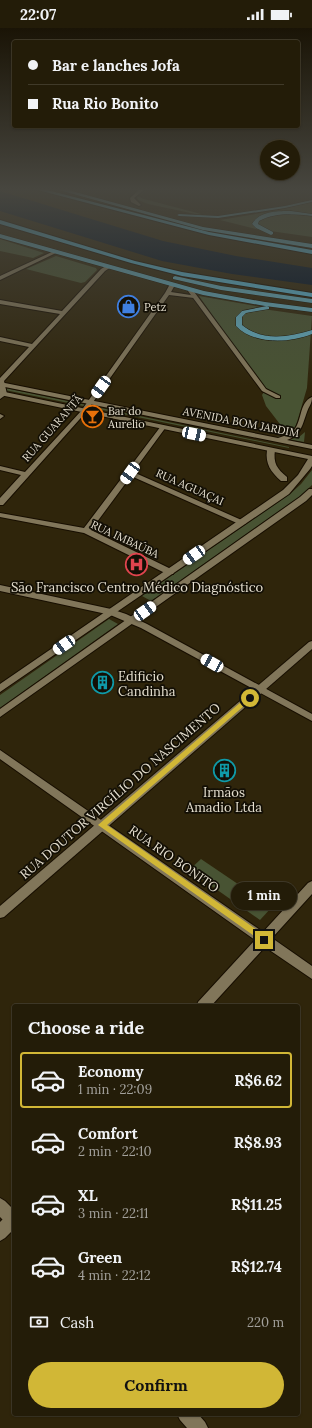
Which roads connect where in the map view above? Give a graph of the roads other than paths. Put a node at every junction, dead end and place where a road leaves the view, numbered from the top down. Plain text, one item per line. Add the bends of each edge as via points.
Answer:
1 (49, 255) edge
2 (68, 255) edge
3 (89, 255) edge
4 (115, 255) edge
5 (108, 267) junction
6 (143, 276) junction
7 (0, 278) edge
8 (172, 285) junction
9 (190, 290) junction
10 (168, 293) junction
11 (312, 295) edge
12 (194, 296) junction
13 (312, 301) edge
14 (0, 302) edge
15 (298, 308) junction
16 (312, 310) edge
17 (64, 313) junction
18 (312, 332) edge
19 (0, 339) edge
20 (34, 346) junction
21 (1, 384) edge
22 (1, 395) edge
23 (278, 397) dead end
24 (312, 399) edge
25 (89, 402) junction
26 (84, 411) junction
27 (163, 427) junction
28 (276, 441) junction
29 (312, 447) edge
30 (271, 450) junction
31 (312, 459) edge
32 (0, 468) edge
33 (130, 473) junction
34 (26, 474) junction
35 (284, 479) dead end
36 (312, 491) edge
37 (0, 503) edge
38 (0, 515) edge
39 (242, 522) junction
40 (86, 532) junction
41 (170, 572) junction
42 (0, 588) edge
43 (111, 612) junction
44 (133, 620) junction
45 (312, 644) edge
46 (0, 689) edge
47 (260, 689) junction
48 (0, 714) edge
49 (312, 718) edge
50 (0, 754) edge
51 (102, 825) junction
52 (312, 886) edge
53 (0, 912) edge
54 (264, 940) junction
55 (312, 973) edge
56 (205, 1004) edge
57 (0, 1206) edge
58 (12, 1217) edge
59 (12, 1221) edge
60 (0, 1233) edge
61 (188, 1416) edge
62 (199, 1428) edge

1 - 7 street
2 - 5 highway
3 - 13 highway via 172,278
4 - 11 highway via 182,274
5 - 6 highway
5 - 17 street
6 - 8 highway
6 - 13 highway via 238,294 289,301
8 - 9 highway
8 - 10 street, RUA GUARANTÃ
9 - 12 street
9 - 15 highway
10 - 12 street
10 - 25 street, RUA GUARANTÃ
12 - 23 street via 264,390
14 - 17 street
15 - 16 highway
15 - 18 highway via 250,310 241,314 238,322 242,330 268,338 290,338
17 - 20 street
19 - 20 street
20 - 21 street via 2,379
21 - 22 street
21 - 25 street, AVENIDA BOM JARDIM
22 - 26 street, AVENIDA BOM JARDIM
24 - 28 street via 305,407 297,432
25 - 26 street, RUA GUARANTÃ
25 - 28 street, AVENIDA BOM JARDIM
26 - 27 street, AVENIDA BOM JARDIM
26 - 34 street, RUA GUARANTÃ
27 - 30 street, AVENIDA BOM JARDIM
27 - 33 street
28 - 29 street, AVENIDA BOM JARDIM
30 - 31 street, AVENIDA BOM JARDIM
30 - 35 street via 271,467
31 - 39 street via 307,470 286,492
32 - 34 street
33 - 39 street, RUA AGUAÇAI
33 - 40 street
34 - 37 street, RUA GUARANTÃ
36 - 44 street
38 - 40 street, RUA IMBAÚBA
39 - 41 street
40 - 41 street, RUA IMBAÚBA
41 - 43 street
42 - 43 street
43 - 44 street
43 - 46 street
44 - 47 street
44 - 48 street
45 - 47 street, RUA DOUTOR VIRGÍLIO DO NASCIMENTO
47 - 49 street
47 - 51 street, RUA DOUTOR VIRGÍLIO DO NASCIMENTO
50 - 51 street, RUA RIO BONITO
51 - 53 street, RUA DOUTOR VIRGÍLIO DO NASCIMENTO
51 - 54 street, RUA RIO BONITO
52 - 54 street
54 - 55 street, RUA RIO BONITO
54 - 56 street
57 - 58 street
59 - 60 street
61 - 62 street

